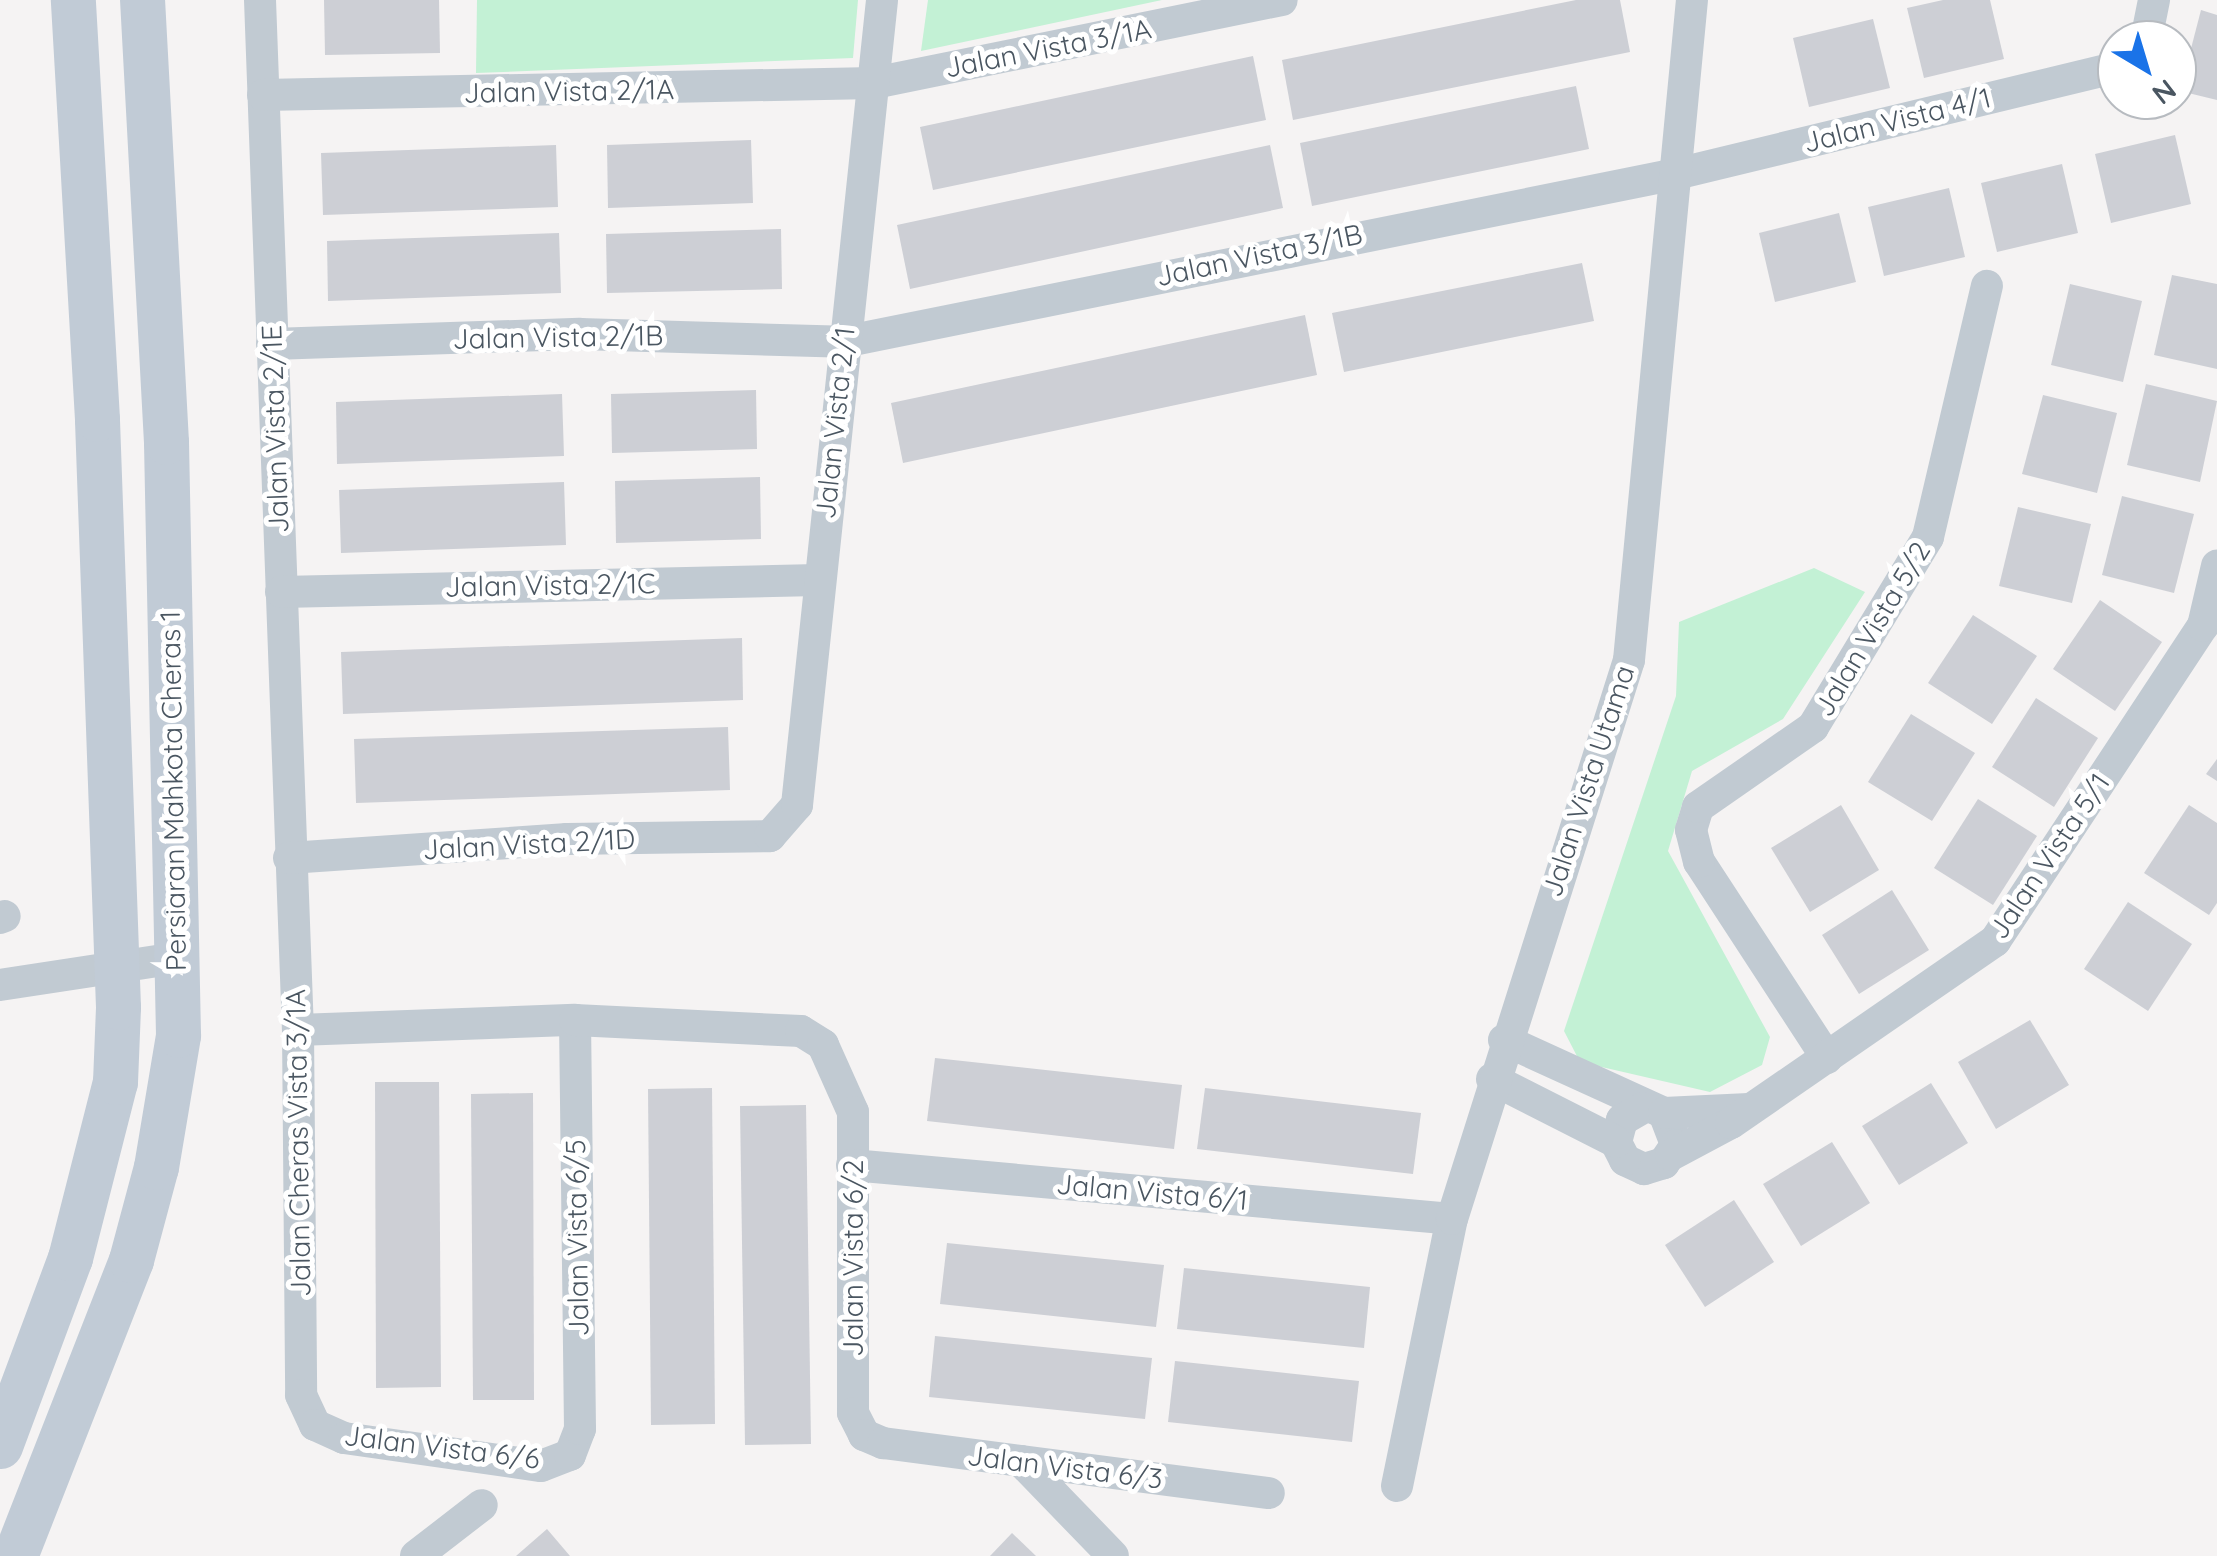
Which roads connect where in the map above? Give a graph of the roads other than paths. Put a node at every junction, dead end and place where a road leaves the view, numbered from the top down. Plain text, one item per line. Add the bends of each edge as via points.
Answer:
1 (74, 0) edge
2 (142, 0) edge
3 (260, 0) edge
4 (882, 0) edge
5 (1282, 0) edge
6 (1692, 0) edge
7 (2097, 72) edge
8 (874, 82) junction
9 (263, 94) junction
10 (1676, 174) junction
11 (1988, 286) dead end
12 (843, 342) junction
13 (272, 344) junction
14 (2217, 566) edge
15 (818, 580) junction
16 (281, 592) junction
17 (770, 836) joint
18 (289, 858) junction
19 (176, 958) junction
20 (117, 964) junction
21 (0, 985) edge
22 (575, 1020) junction
23 (298, 1030) junction
24 (1504, 1040) junction
25 (1827, 1058) junction
26 (1492, 1079) junction
27 (1748, 1109) junction
28 (1654, 1111) junction
29 (1616, 1142) junction
30 (1671, 1155) junction
31 (852, 1165) junction
32 (1452, 1218) junction
33 (315, 1426) joint
34 (864, 1435) joint
35 (0, 1446) edge
36 (570, 1455) joint
37 (1021, 1461) junction
38 (1396, 1486) dead end
39 (1268, 1493) dead end
40 (482, 1506) dead end
41 (14, 1556) edge
42 (416, 1556) edge
43 (1113, 1556) edge

1 - 20 main road
2 - 19 main road, Persiaran Mahkota Cheras 1 via 166,442
3 - 9 street, Jalan Vista 2/1E
4 - 8 street, Jalan Vista 2/1
5 - 8 street, Jalan Vista 3/1A
6 - 10 street, Jalan Vista Utama
7 - 10 street, Jalan Vista 4/1
8 - 9 street, Jalan Vista 2/1A
8 - 12 street, Jalan Vista 2/1
9 - 13 street, Jalan Vista 2/1E
10 - 12 street, Jalan Vista 3/1B
10 - 24 street, Jalan Vista Utama via 1629,660
11 - 25 street, Jalan Vista 5/2 via 1928,537 1813,727 1698,808 1691,830 1699,862
12 - 13 street, Jalan Vista 2/1B via 580,334
12 - 15 street, Jalan Vista 2/1
13 - 16 street, Jalan Vista 2/1E
14 - 25 street, Jalan Vista 5/1 via 2204,626 1995,941
15 - 16 street, Jalan Vista 2/1C
15 - 17 street, Jalan Vista 2/1 via 798,805
16 - 18 street, Jalan Vista 2/1E
17 - 18 street, Jalan Vista 2/1D via 566,840
18 - 23 street, Jalan Cheras Vista 3/1A
19 - 20 street
19 - 41 main road, Persiaran Mahkota Cheras 1 via 178,1035 156,1167 131,1260
20 - 21 street
20 - 35 main road via 115,1082 102,1148 70,1258
22 - 23 street
22 - 31 street, Jalan Vista 6/2 via 801,1031 823,1045 844,1079 853,1112
22 - 36 street, Jalan Vista 6/5 via 580,1428
23 - 33 street, Jalan Cheras Vista 3/1A via 301,1395
24 - 26 street, Jalan Vista Utama
24 - 28 street, Jalan Vista 5/1
25 - 27 street, Jalan Vista 5/1
26 - 29 street
26 - 32 street, Jalan Vista Utama
27 - 28 street, Jalan Vista 5/1
27 - 30 street, Jalan Vista 5/1
28 - 29 street via 1622,1120
28 - 30 street via 1676,1133
29 - 30 street via 1625,1160 1644,1168
31 - 32 street, Jalan Vista 6/1
31 - 34 street, Jalan Vista 6/2 via 853,1414
32 - 38 street, Jalan Vista Utama
33 - 36 street, Jalan Vista 6/6 via 344,1438 541,1466
34 - 37 street, Jalan Vista 6/3
37 - 39 street, Jalan Vista 6/3
37 - 43 street
40 - 42 street

